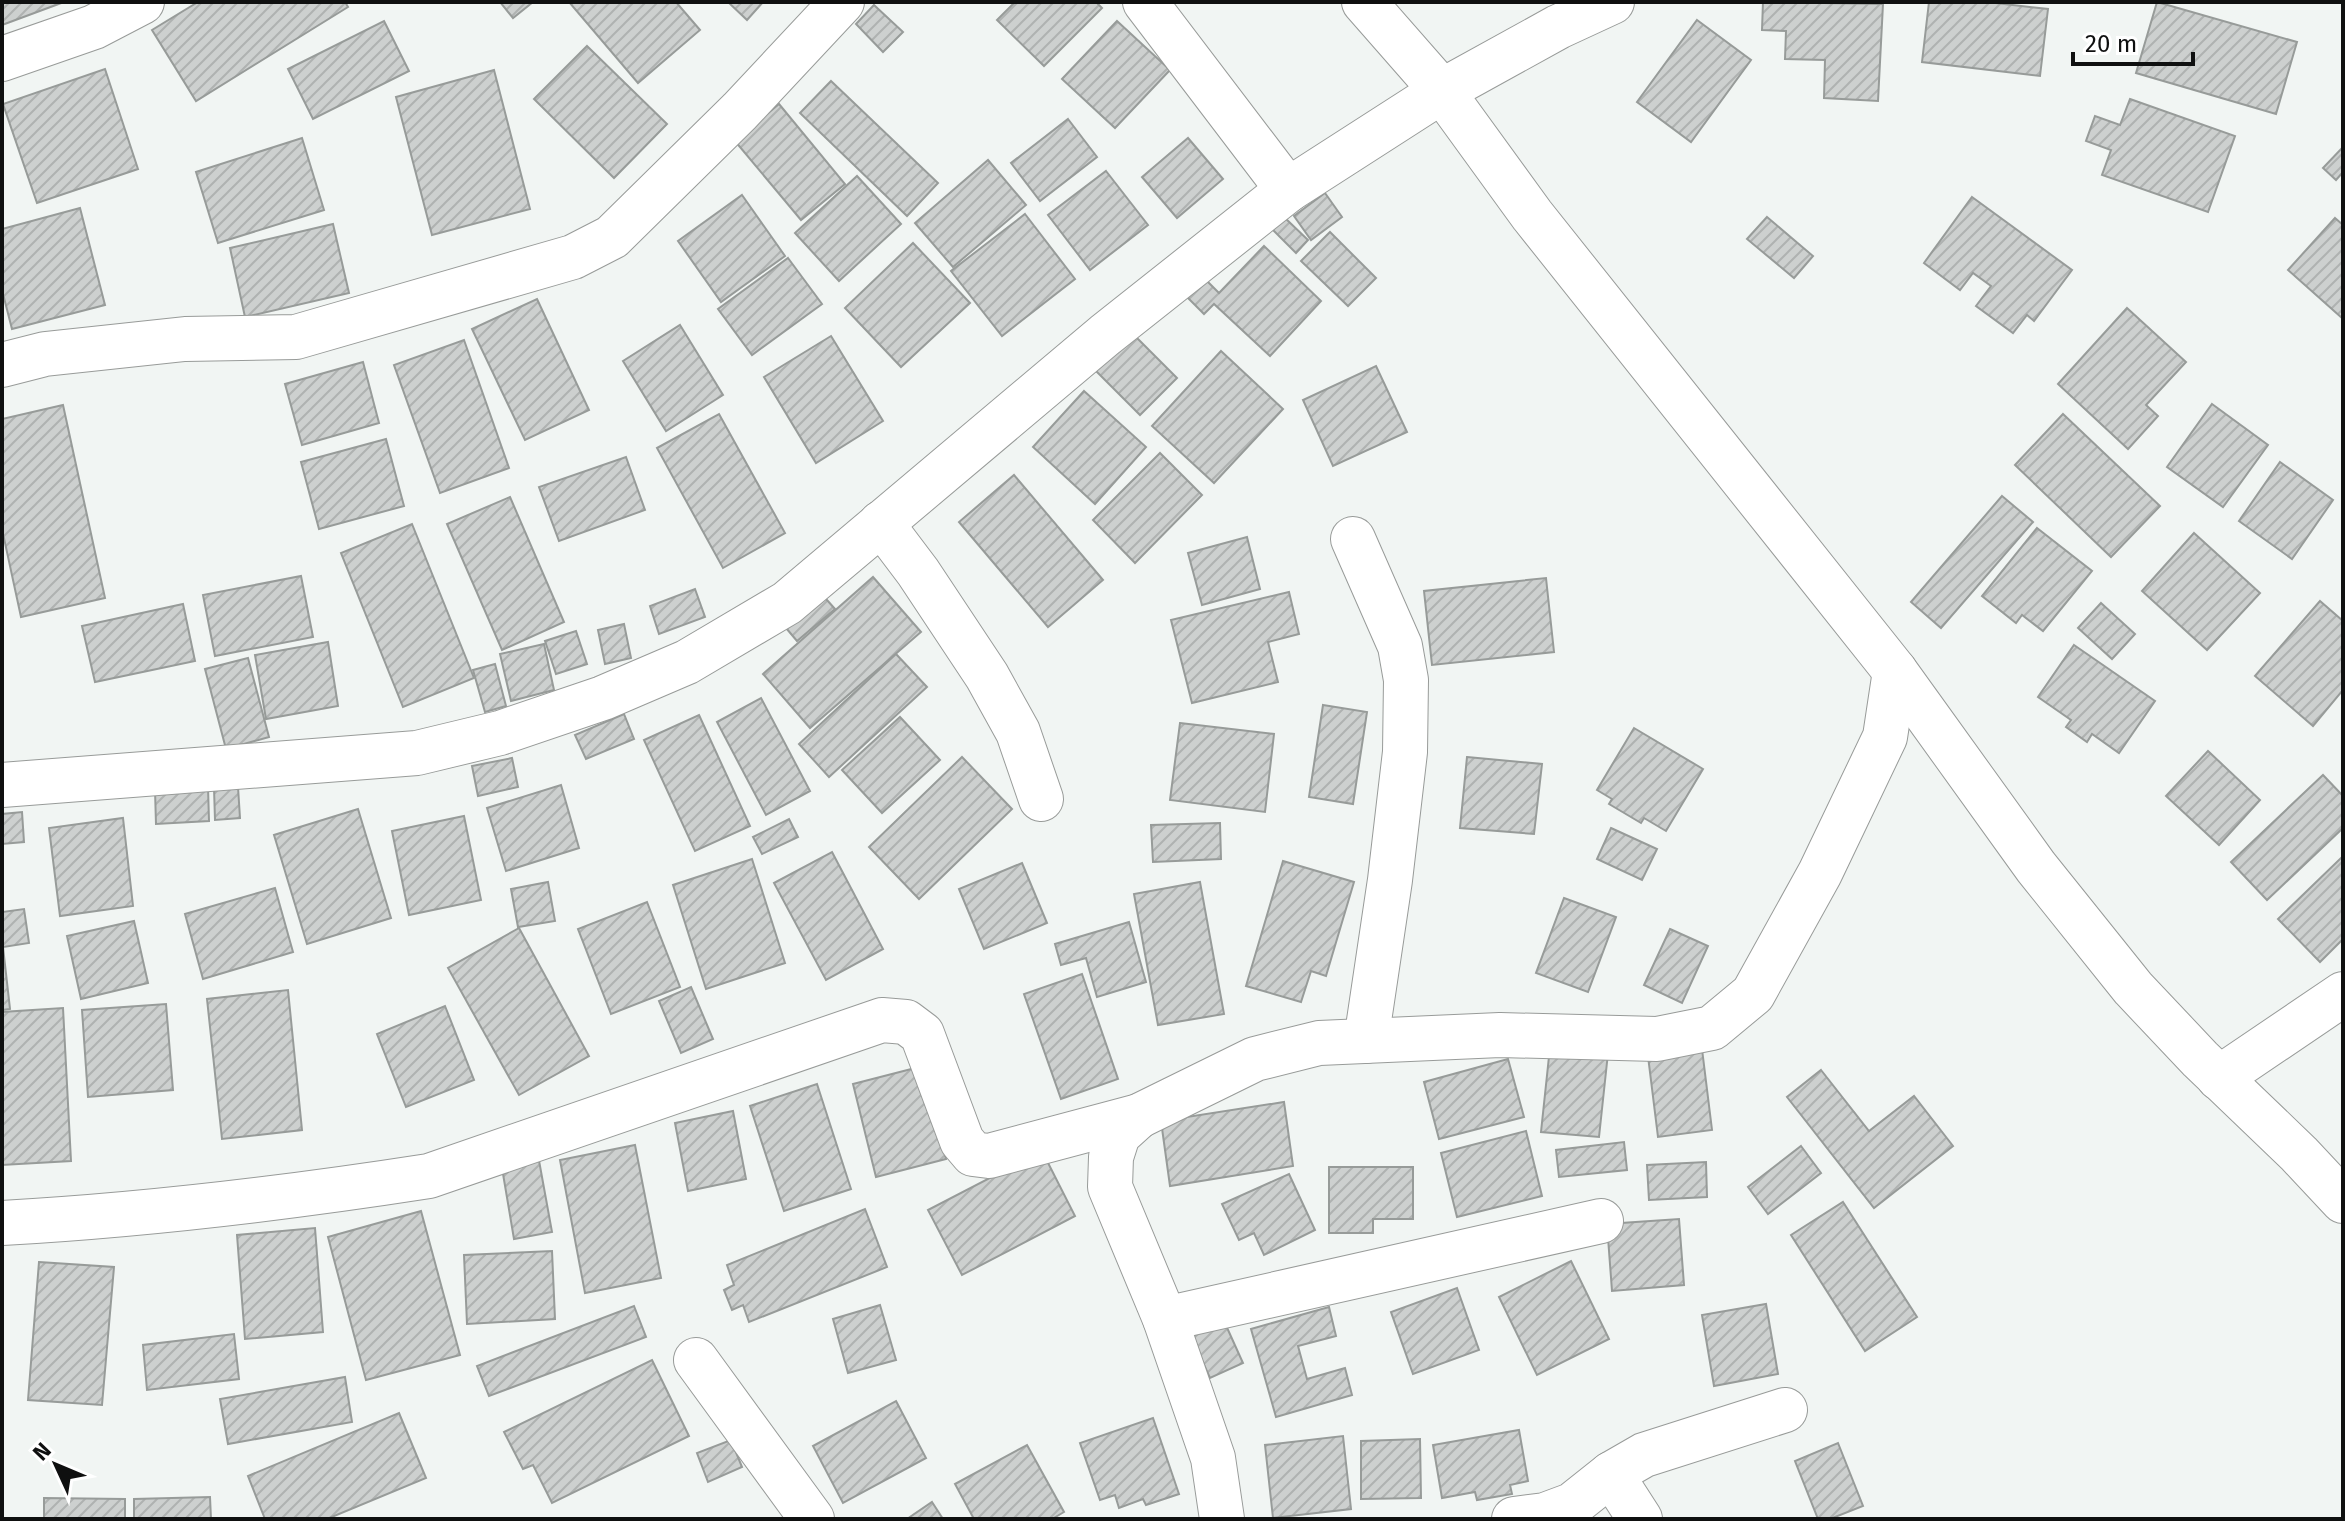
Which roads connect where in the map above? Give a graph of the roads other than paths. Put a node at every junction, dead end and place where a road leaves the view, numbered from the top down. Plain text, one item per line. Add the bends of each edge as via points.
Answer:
1 (142, 2) edge
2 (842, 2) edge
3 (1145, 2) edge
4 (1364, 2) edge
5 (1612, 2) edge
6 (2, 59) edge
7 (1442, 91) junction
8 (1288, 190) junction
9 (2, 365) edge
10 (881, 523) junction
11 (1353, 539) dead end
12 (1895, 671) junction
13 (2, 785) edge
14 (1041, 799) dead end
15 (2343, 994) edge
16 (1366, 1041) junction
17 (2219, 1078) junction
18 (1139, 1116) junction
19 (2343, 1201) edge
20 (1601, 1221) dead end
21 (2, 1223) edge
22 (1165, 1319) junction
23 (696, 1360) dead end
24 (1785, 1410) dead end
25 (1611, 1474) junction
26 (812, 1519) edge
27 (1222, 1519) edge
28 (1514, 1519) edge
29 (1640, 1519) edge

1 - 6 street via 94,27
2 - 9 street via 612,237 573,257 296,337 185,339 45,354
3 - 8 street
4 - 7 street
5 - 7 street
7 - 8 street
7 - 12 street via 1542,228
8 - 10 street
10 - 13 street via 787,603 687,662 500,733 417,753
10 - 14 street via 987,676 1018,732
11 - 16 street via 1400,646 1406,680 1405,752
12 - 16 street via 1885,737 1820,873 1753,994 1712,1028 1657,1039 1500,1035
12 - 17 street via 2045,879 2133,988
15 - 17 street
16 - 18 street via 1319,1043 1255,1059
17 - 19 street
18 - 21 street via 989,1156 973,1154 962,1141 922,1034 906,1022 882,1020 429,1176 108,1217
18 - 22 street via 1118,1135 1110,1187
20 - 22 street
22 - 27 street via 1213,1458
23 - 26 street
24 - 25 street via 1644,1455
25 - 28 street via 1572,1505
25 - 29 street

